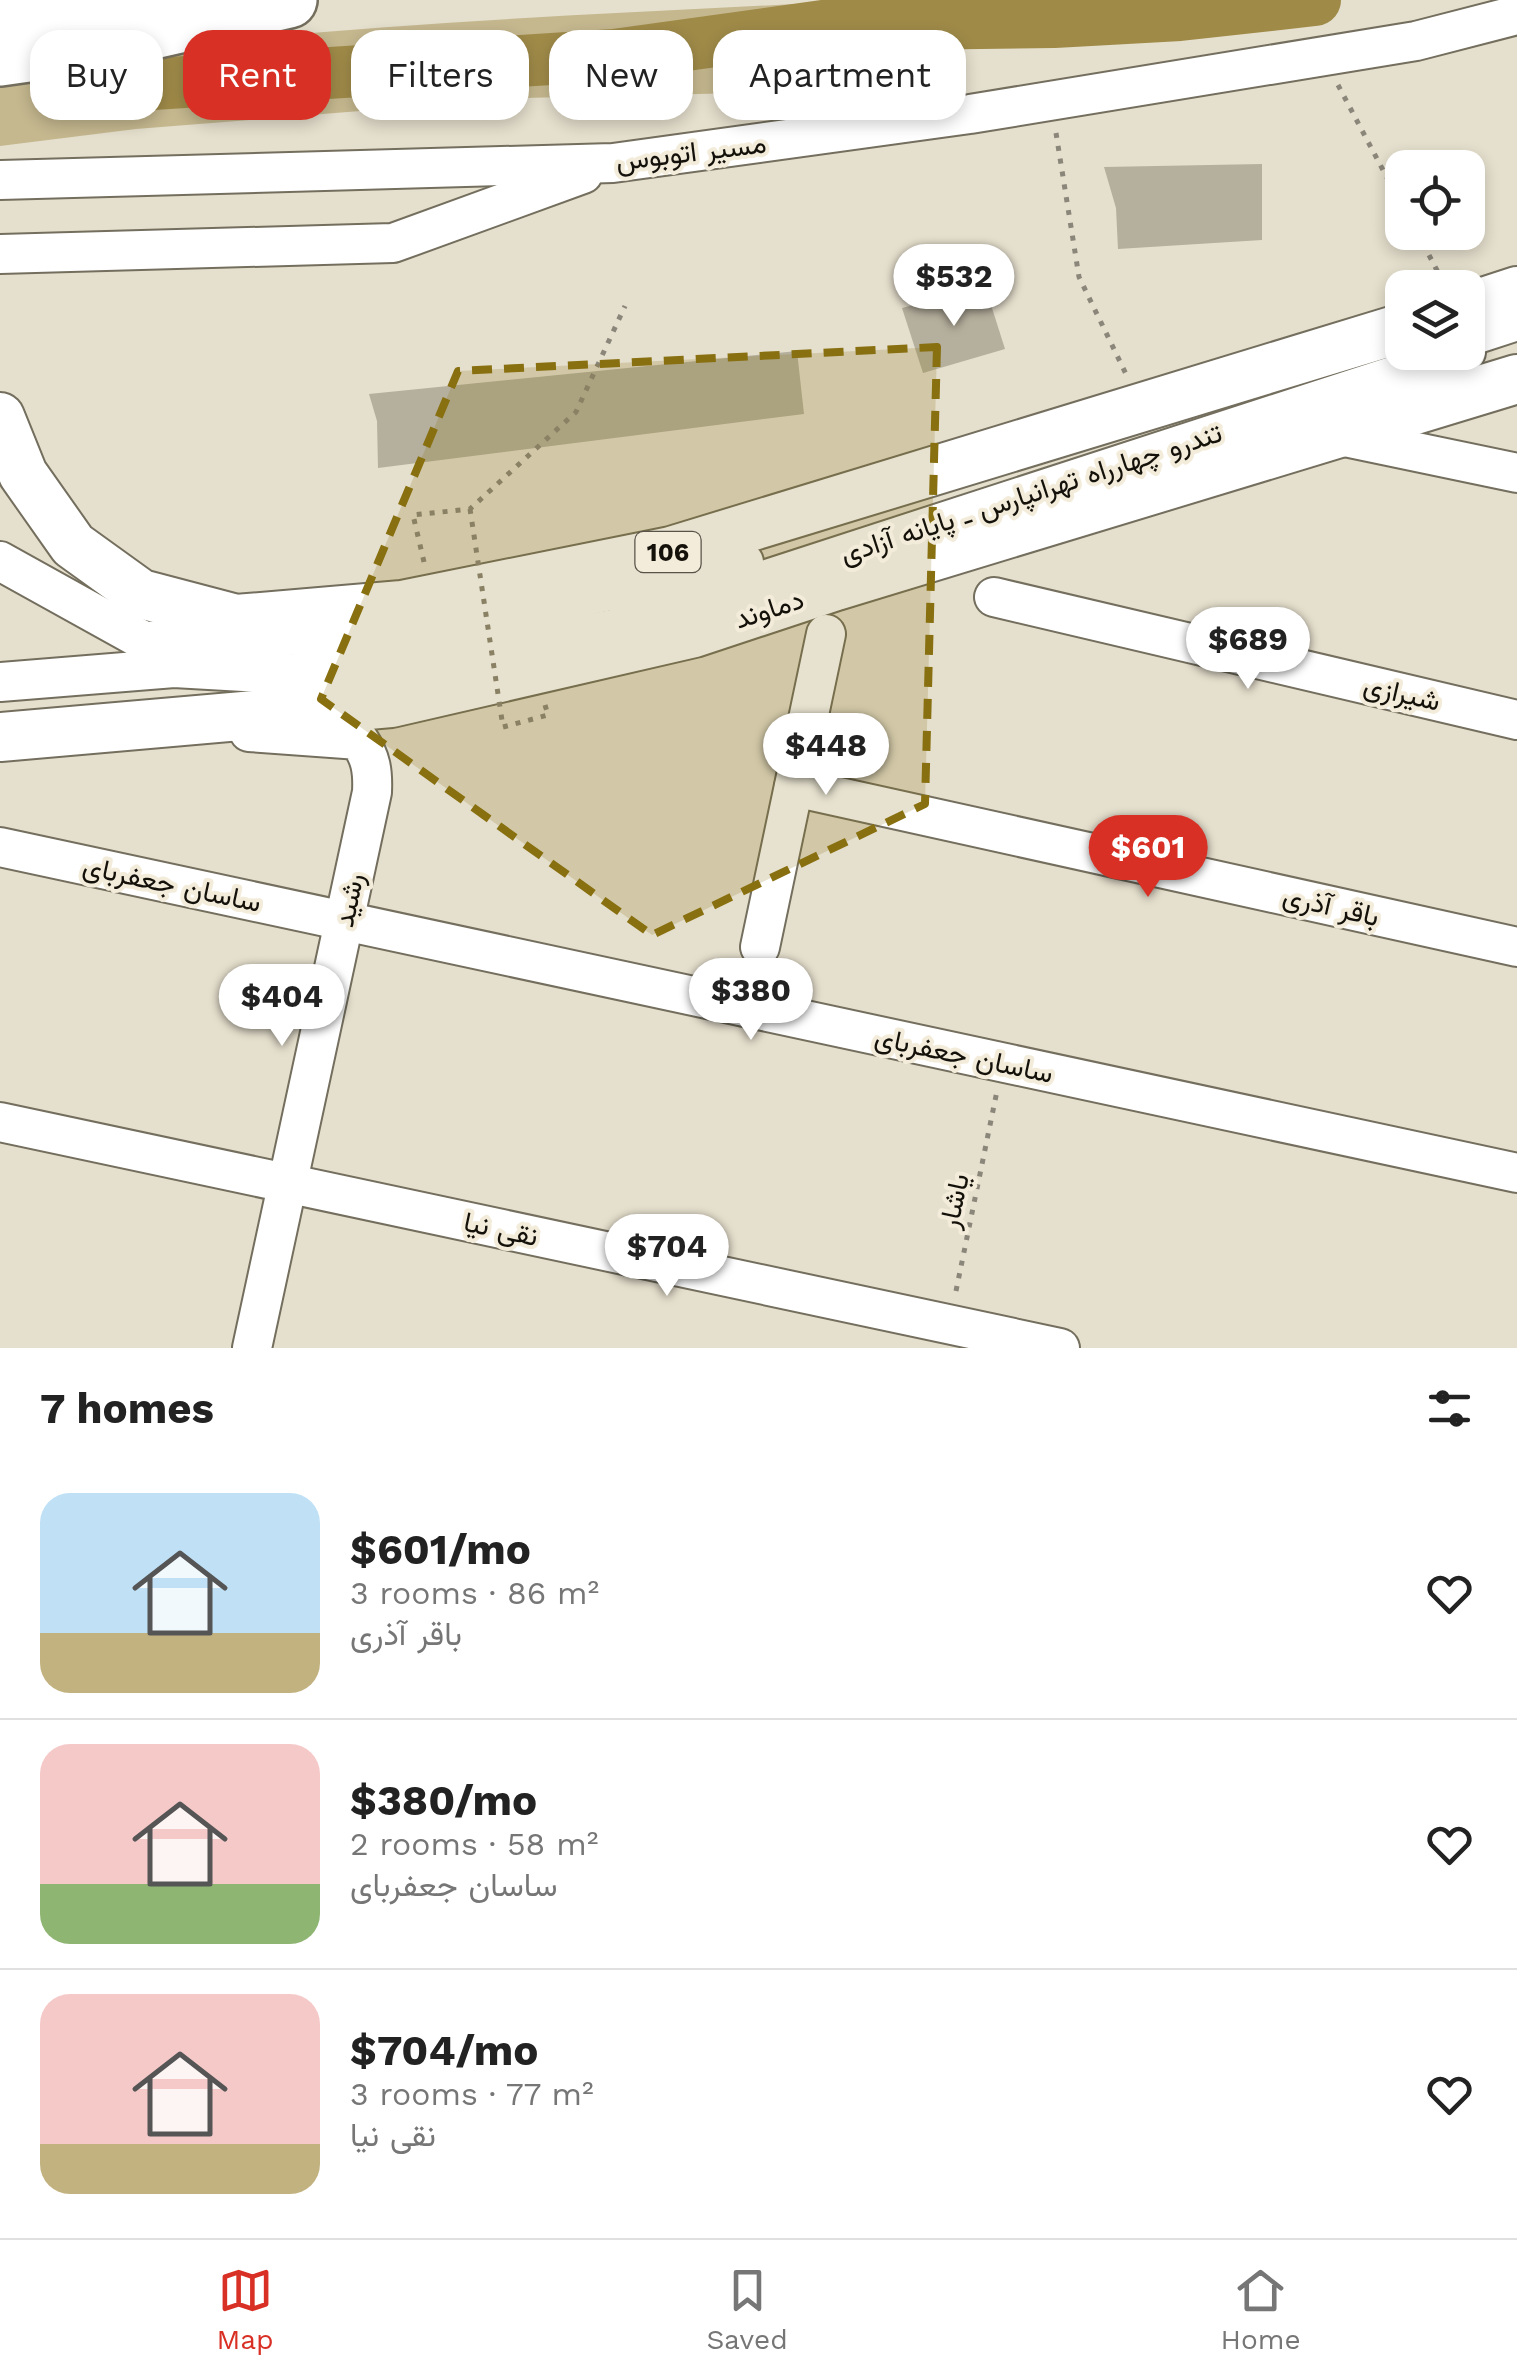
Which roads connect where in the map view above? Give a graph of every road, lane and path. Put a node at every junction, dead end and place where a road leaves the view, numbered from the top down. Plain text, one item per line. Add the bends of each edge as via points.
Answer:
1 (286, 0) edge
2 (0, 12) edge
3 (1517, 15) edge
4 (1322, 56) junction
5 (0, 58) edge
6 (1050, 101) junction
7 (614, 163) junction
8 (1385, 174) edge
9 (0, 180) edge
10 (0, 254) edge
11 (1517, 290) edge
12 (1485, 301) edge
13 (625, 306) dead end
14 (1517, 321) edge
15 (1485, 331) edge
16 (1385, 333) edge
17 (1517, 336) edge
18 (1485, 346) edge
19 (1385, 363) edge
20 (1411, 370) edge
21 (1517, 379) edge
22 (1136, 411) junction
23 (0, 416) edge
24 (1332, 434) junction
25 (1517, 473) edge
26 (470, 510) junction
27 (0, 561) edge
28 (994, 597) dead end
29 (433, 599) junction
30 (826, 634) dead end
31 (0, 682) edge
32 (548, 716) dead end
33 (188, 720) junction
34 (1517, 720) edge
35 (0, 736) edge
36 (794, 786) junction
37 (0, 847) edge
38 (344, 921) junction
39 (1517, 947) edge
40 (760, 948) dead end
41 (1002, 1063) junction
42 (0, 1122) edge
43 (1517, 1174) edge
44 (287, 1183) junction
45 (949, 1324) junction
46 (252, 1348) edge
47 (1060, 1348) edge

1 - 2 highway
1 - 5 highway via 92,45
3 - 4 street, مسیر اتوبوس
4 - 6 street, مسیر اتوبوس
4 - 8 path
6 - 7 street, مسیر اتوبوس
6 - 22 path via 1079,277 1125,372
7 - 9 street, مسیر اتوبوس
7 - 10 street via 393,243
11 - 12 main road
13 - 26 path via 576,412
14 - 15 street
16 - 22 main road, 106
17 - 18 street, تندرو چهارراه تهرانپارس ـ پایانه آزادی
19 - 27 street via 845,537 688,576 399,632 144,641
20 - 31 street, تندرو چهارراه تهرانپارس ـ پایانه آزادی via 613,628 392,666 280,674 174,668
21 - 24 main road, دماوند
22 - 29 main road, 106 via 672,551
23 - 29 main road, 106 via 23,474 74,545 141,594 236,618
24 - 25 street
24 - 33 main road, دماوند via 694,633 391,703
26 - 29 path via 413,515
26 - 32 path, bridge via 503,727
28 - 34 street, شیرازی
30 - 36 street
33 - 35 main road, دماوند
33 - 38 street, رشید via 228,731 359,740 370,756 372,792
36 - 39 street, باقر آذری
36 - 40 street
37 - 38 street, ساسان جعفربای
38 - 41 street, ساسان جعفربای
38 - 44 street, رشید
41 - 43 street, ساسان جعفربای
41 - 45 path, یاشار
42 - 44 street, نقی نیا
44 - 45 street, نقی نیا
44 - 46 street, رشید
45 - 47 street, نقی نیا

